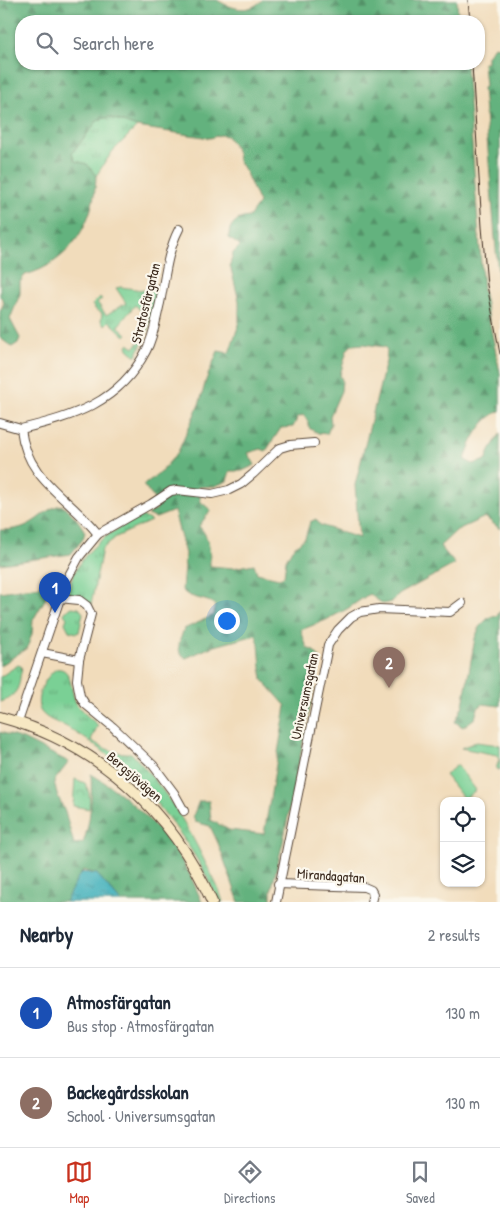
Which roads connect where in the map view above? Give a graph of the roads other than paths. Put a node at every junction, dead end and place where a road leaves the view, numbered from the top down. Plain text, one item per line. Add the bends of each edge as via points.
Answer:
1 (178, 229) dead end
2 (0, 423) edge
3 (21, 429) junction
4 (314, 443) dead end
5 (98, 534) junction
6 (60, 598) junction
7 (462, 603) dead end
8 (42, 654) junction
9 (79, 660) junction
10 (0, 717) edge
11 (18, 722) junction
12 (184, 811) dead end
13 (278, 884) junction
14 (212, 902) edge
15 (276, 902) edge
16 (372, 902) edge

1 - 3 street, Stratosfärgatan via 170,245 154,329 147,350 129,377 106,398 86,409
2 - 3 street
3 - 5 street via 24,446 45,483
4 - 5 street via 280,448 241,484 229,490 212,494 171,491
5 - 6 street via 70,571
6 - 8 street
6 - 9 street via 79,600 91,614
7 - 13 street, Universumsgatan via 450,612 368,610 351,617 332,637
8 - 9 street
8 - 11 street
9 - 12 street via 77,680 85,704 154,765
10 - 11 street, Bergsjövägen
11 - 14 street, Bergsjövägen via 80,750 138,794 181,845
13 - 15 street, Universumsgatan
13 - 16 street, Mirandagatan via 364,887 371,890

